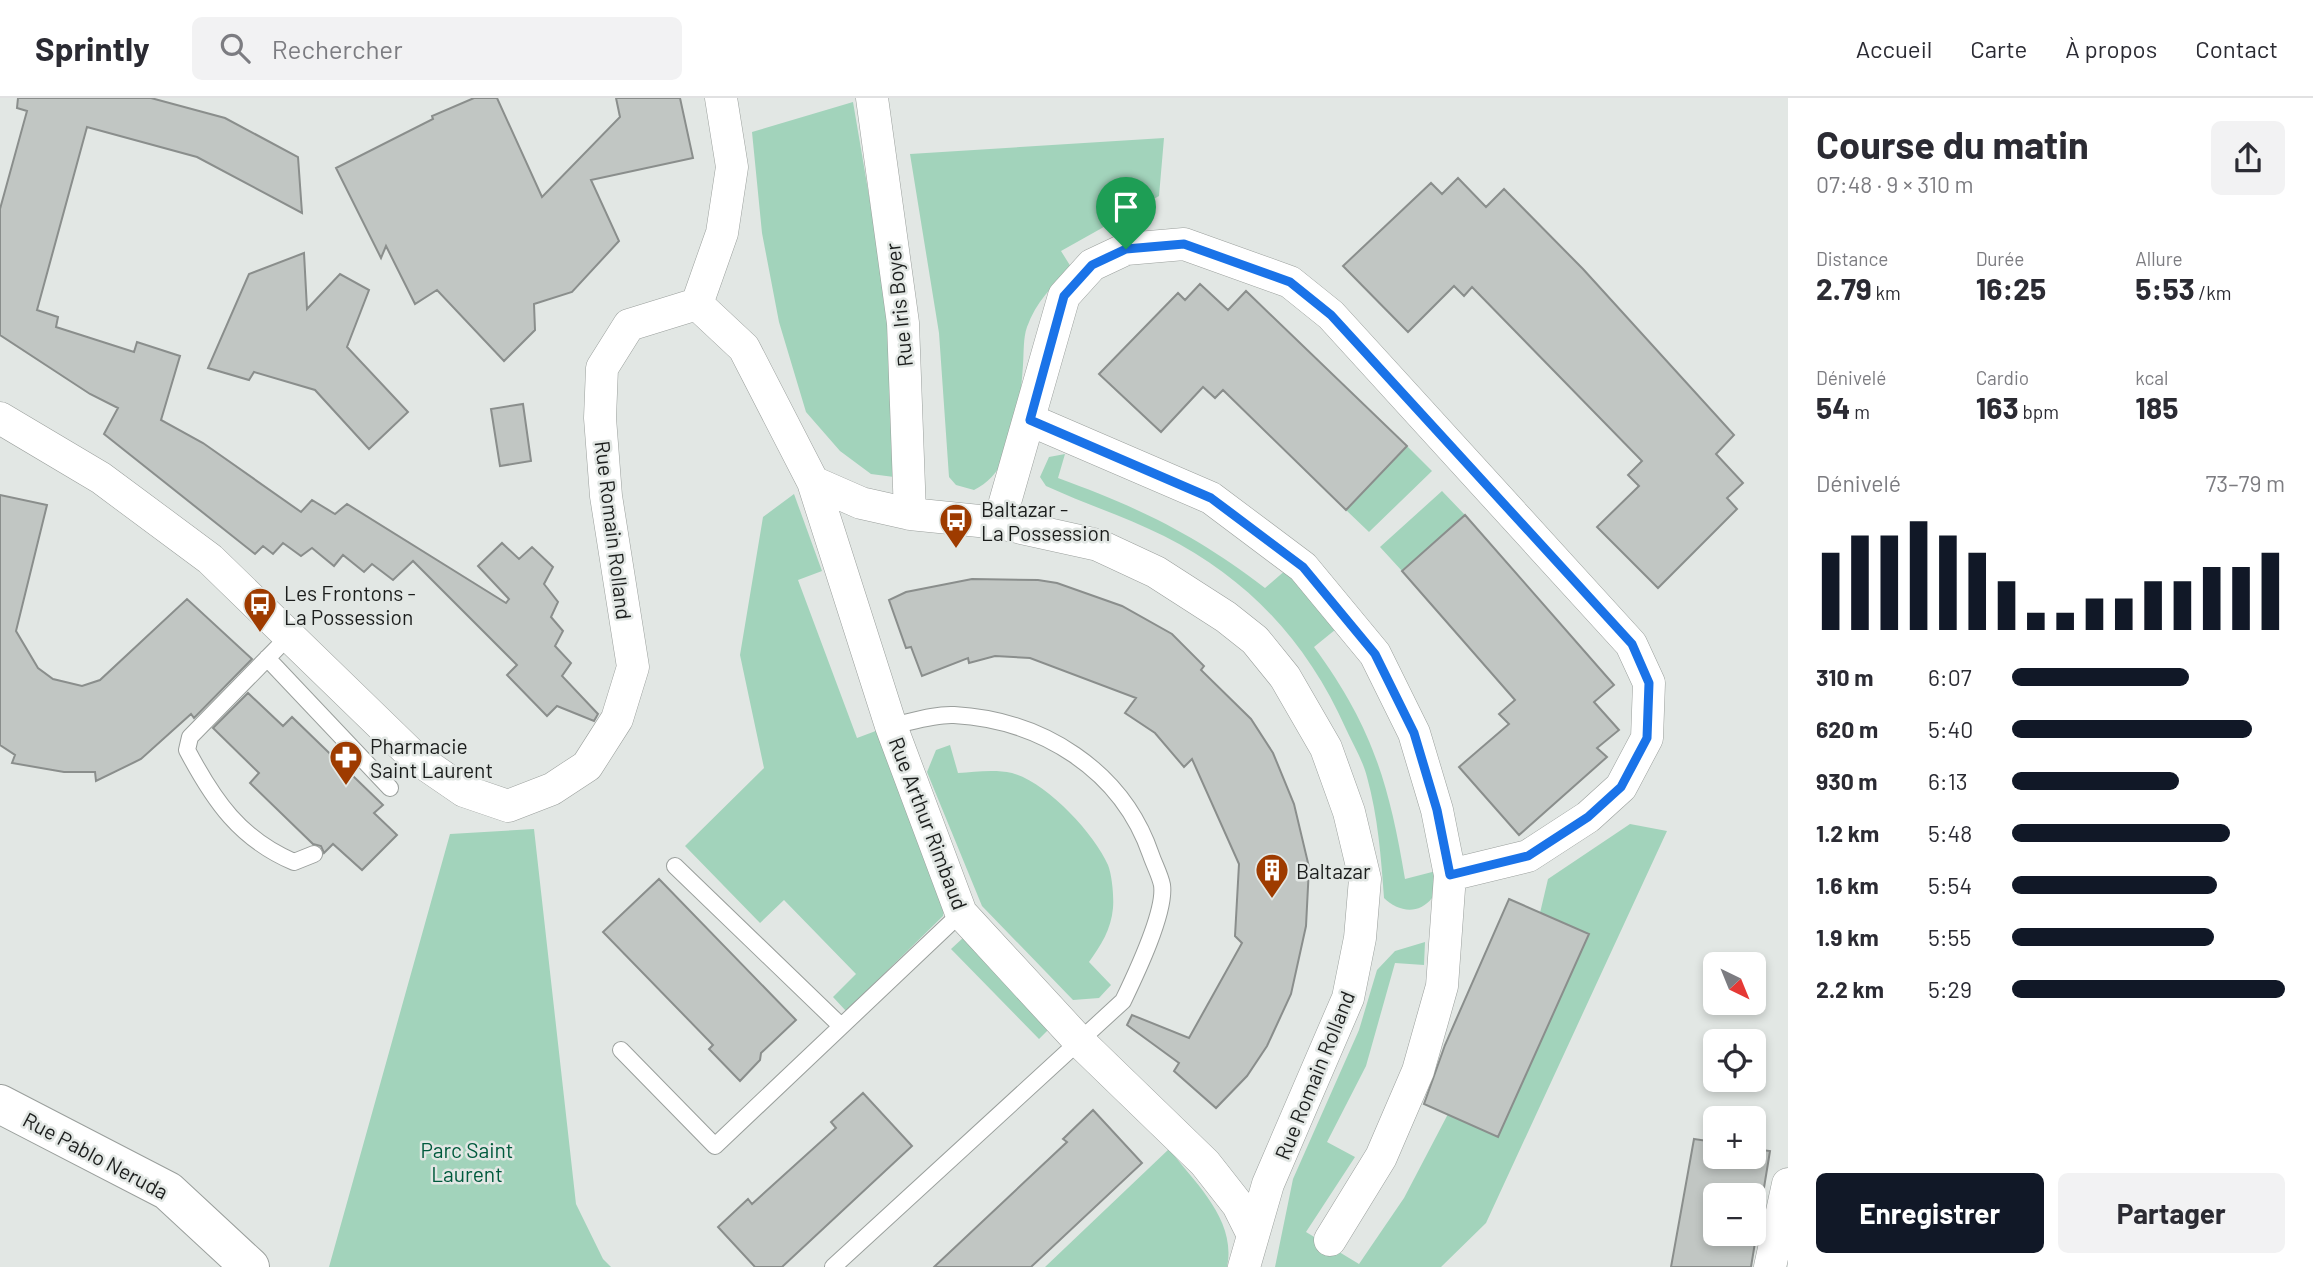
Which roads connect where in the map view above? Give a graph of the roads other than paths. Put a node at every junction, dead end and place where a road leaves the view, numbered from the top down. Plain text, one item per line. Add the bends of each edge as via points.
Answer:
1 (721, 98) edge
2 (872, 98) edge
3 (697, 304) junction
4 (0, 418) edge
5 (1030, 420) junction
6 (813, 482) junction
7 (910, 513) junction
8 (999, 523) junction
9 (289, 636) junction
10 (267, 658) junction
11 (891, 726) junction
12 (390, 788) dead end
13 (314, 854) dead end
14 (675, 866) dead end
15 (1450, 875) junction
16 (961, 913) junction
17 (841, 1026) junction
18 (1080, 1042) junction
19 (621, 1049) dead end
20 (0, 1104) edge
21 (1788, 1184) edge
22 (1252, 1233) junction
23 (1330, 1240) dead end
24 (250, 1267) edge
25 (833, 1267) edge
26 (1244, 1267) edge
27 (1770, 1267) edge

1 - 3 street via 732,167 722,233
2 - 7 street, Rue Iris Boyer via 903,323
3 - 6 street via 744,348
3 - 9 street, Rue Romain Rolland via 629,325 601,368 606,496 633,667 617,719 587,766 552,789 508,806 464,791 413,756
4 - 9 street, Rue Romain Rolland via 101,478 210,559
5 - 8 street
5 - 15 street via 1211,498 1303,567 1375,654 1414,733
5 - 15 street via 1064,296 1092,265 1126,249 1184,244 1290,282 1340,326 1632,644 1649,683 1647,738 1621,787 1588,817 1528,856
6 - 7 street, Rue Romain Rolland via 861,503
6 - 11 street, Rue Arthur Rimbaud
7 - 8 street, Rue Romain Rolland
8 - 22 street, Rue Romain Rolland via 1098,545 1156,572 1255,640 1285,677 1326,748 1349,812 1366,879 1348,998 1268,1184
9 - 10 lane
10 - 12 lane
10 - 13 lane via 190,737 187,750 206,785 245,835 294,862
11 - 16 street, Rue Arthur Rimbaud
11 - 18 lane via 951,715 1010,722 1065,749 1107,778 1143,830 1162,887 1147,951 1123,1001
14 - 17 lane
15 - 23 street via 1442,986 1418,1071 1381,1157
16 - 17 lane
16 - 18 street, Rue Arthur Rimbaud
17 - 19 lane via 715,1146
18 - 22 street, Rue Arthur Rimbaud via 1205,1163 1238,1205
18 - 25 lane
20 - 24 main road, Rue Pablo Neruda via 168,1191
21 - 27 street
22 - 26 street, Rue Romain Rolland

